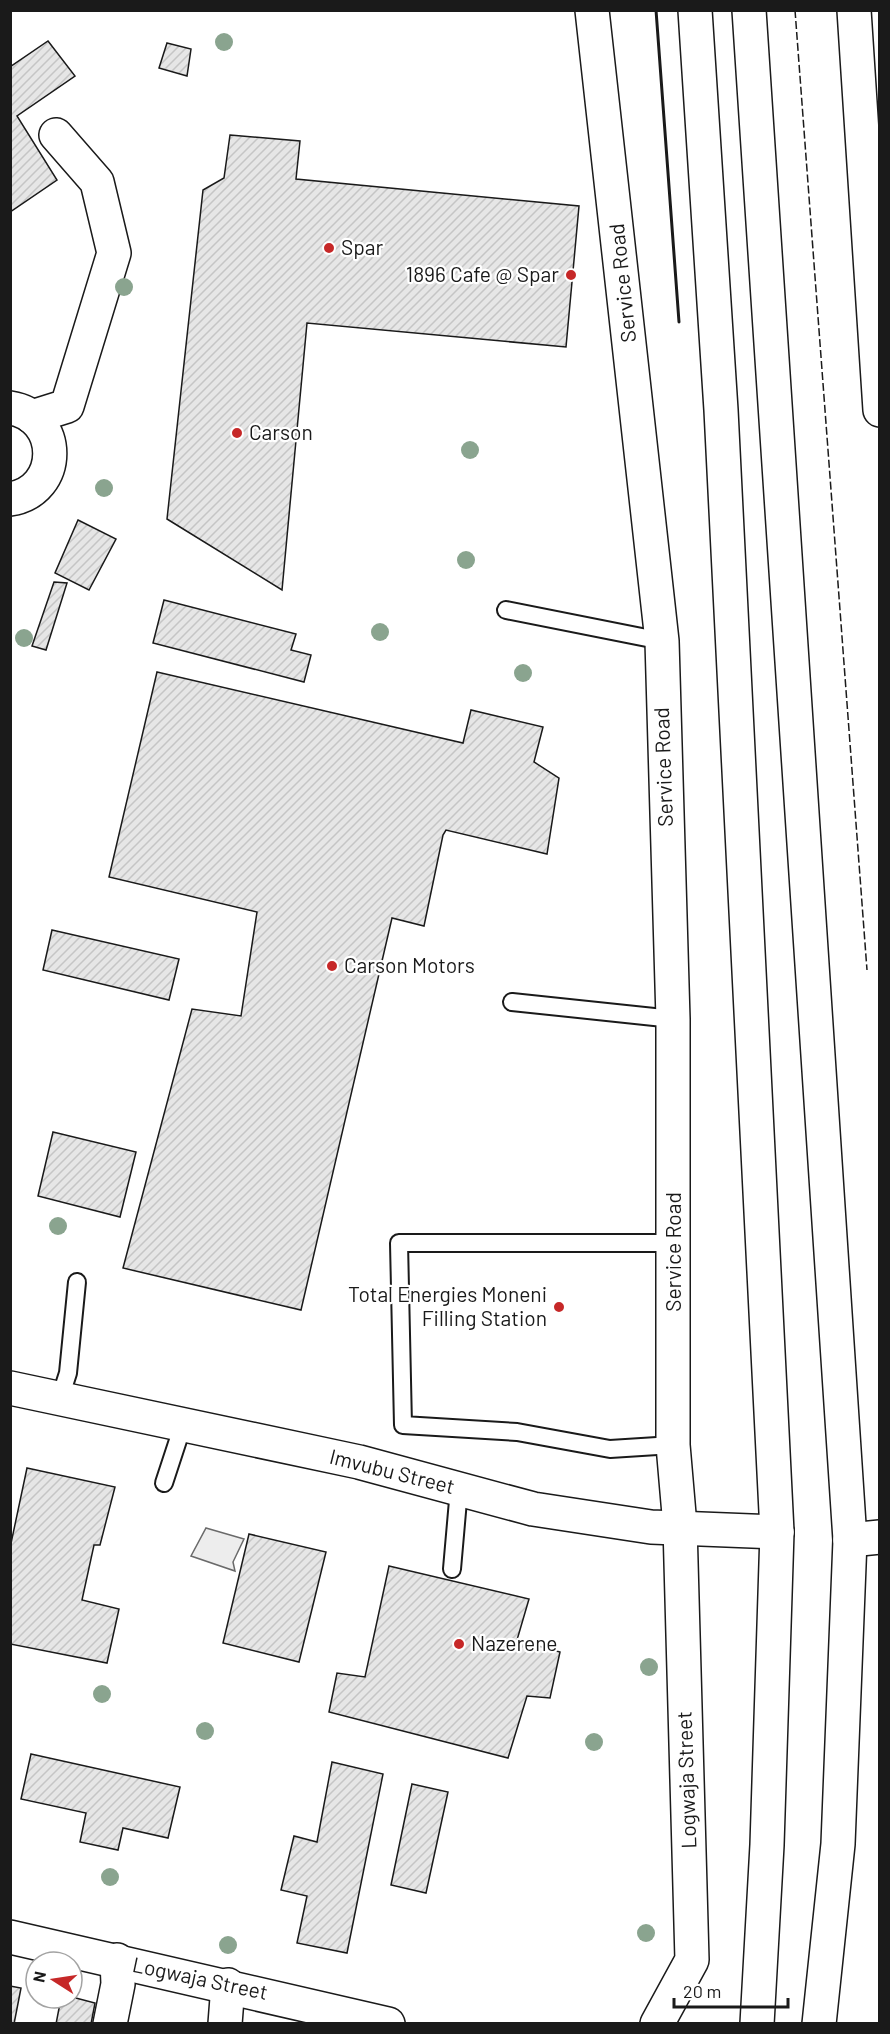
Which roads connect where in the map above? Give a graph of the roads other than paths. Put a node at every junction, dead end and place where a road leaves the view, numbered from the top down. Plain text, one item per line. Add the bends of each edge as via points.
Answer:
1 (592, 10) edge
2 (695, 10) edge
3 (749, 10) edge
4 (854, 10) edge
5 (56, 135) dead end
6 (877, 331) edge
7 (879, 410) edge
8 (21, 412) edge
9 (10, 500) edge
10 (507, 610) dead end
11 (662, 641) junction
12 (512, 1002) dead end
13 (673, 1019) junction
14 (674, 1243) junction
15 (77, 1282) dead end
16 (10, 1388) edge
17 (60, 1398) junction
18 (183, 1425) junction
19 (673, 1445) junction
20 (164, 1483) dead end
21 (459, 1489) junction
22 (680, 1526) junction
23 (777, 1532) junction
24 (864, 1538) edge
25 (452, 1569) dead end
26 (10, 1936) edge
27 (117, 1960) junction
28 (228, 1985) junction
29 (659, 2023) edge
30 (110, 2024) edge
31 (225, 2024) edge
32 (388, 2024) edge
33 (757, 2024) edge
34 (819, 2024) edge

1 - 11 main road, Service Road
2 - 23 main road via 721,410
3 - 24 main road
4 - 6 main road
5 - 8 main road via 97,182 114,252 67,406
6 - 7 main road
8 - 9 main road via 47,435 50,465 33,491
10 - 11 lane
11 - 13 main road, Service Road
12 - 13 lane
13 - 14 main road, Service Road
14 - 19 main road, Service Road
14 - 19 lane via 399,1243 403,1425 517,1432 610,1449
15 - 17 lane via 68,1373
16 - 17 main road, Imvubu Street
17 - 18 main road, Imvubu Street
18 - 20 lane
18 - 21 main road, Imvubu Street via 359,1462
19 - 22 main road, Service Road
21 - 22 main road, Imvubu Street via 533,1509 651,1527
21 - 25 lane
22 - 23 main road, Imvubu Street
22 - 29 main road, Logwaja Street via 692,1960
23 - 33 main road
24 - 34 main road
26 - 27 main road, Logwaja Street
27 - 28 main road, Logwaja Street
27 - 30 main road via 118,1984
28 - 31 main road
28 - 32 main road, Logwaja Street

